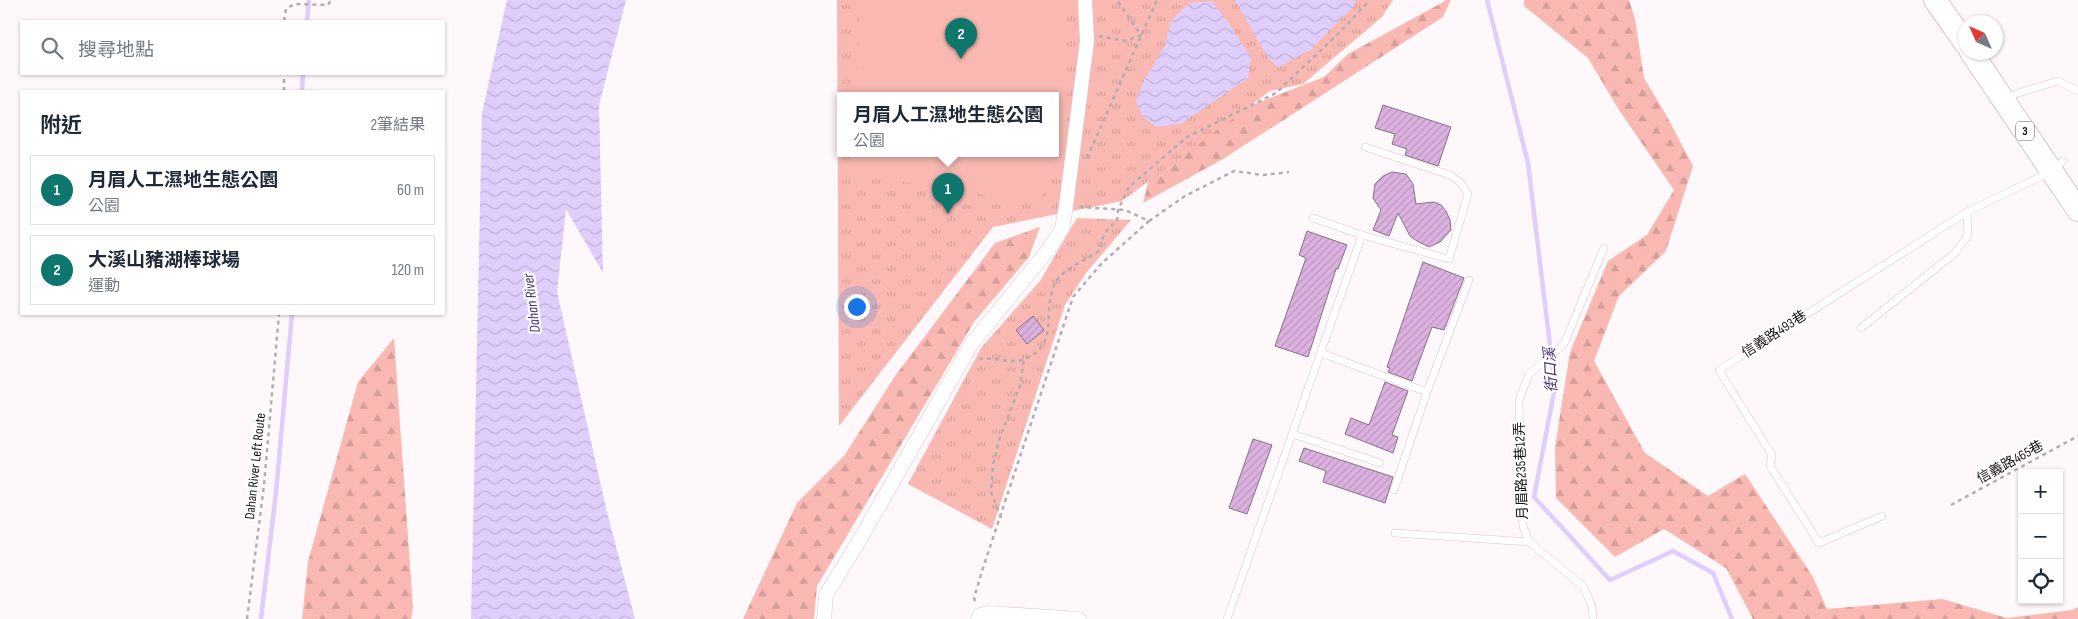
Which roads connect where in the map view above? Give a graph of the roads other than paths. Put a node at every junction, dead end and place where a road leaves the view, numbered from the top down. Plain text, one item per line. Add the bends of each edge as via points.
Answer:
1 (1085, 0) edge
2 (1936, 0) edge
3 (1952, 0) edge
4 (1962, 15) edge
5 (1958, 32) edge
6 (1978, 60) edge
7 (1991, 60) edge
8 (2078, 92) edge
9 (2010, 98) junction
10 (1365, 147) dead end
11 (2058, 166) junction
12 (2078, 184) edge
13 (2078, 210) edge
14 (1967, 212) junction
15 (1313, 218) dead end
16 (1362, 235) junction
17 (1604, 248) dead end
18 (1469, 280) dead end
19 (1860, 328) dead end
20 (1321, 354) junction
21 (1427, 392) junction
22 (1293, 434) junction
23 (1380, 463) dead end
24 (1394, 490) dead end
25 (1882, 516) dead end
26 (1395, 534) dead end
27 (1529, 542) junction
28 (979, 617) edge
29 (824, 619) edge
30 (1079, 619) edge
31 (1227, 619) edge
32 (1592, 619) edge

1 - 29 street via 1087,34 1062,230 972,343 826,595
2 - 5 main road
3 - 4 main road
6 - 9 main road, 3
7 - 9 main road, 3
8 - 9 lane via 2058,81
9 - 11 main road, 3
10 - 16 lane via 1450,175 1462,184 1468,194 1449,259
11 - 12 main road, 3
11 - 13 main road, 3
11 - 14 lane, 信義路493巷
14 - 19 lane via 1968,235 1955,254
14 - 25 lane, 信義路493巷 via 1719,370 1772,454 1770,466 1819,543
15 - 16 lane
16 - 20 lane
17 - 27 lane, 月眉路235巷12弄 via 1564,344 1530,374 1519,400 1521,509
18 - 21 lane
20 - 21 lane
20 - 22 lane
21 - 24 lane
22 - 23 lane
22 - 31 lane
26 - 27 lane
27 - 32 lane via 1583,586 1592,606
28 - 30 street via 988,613

